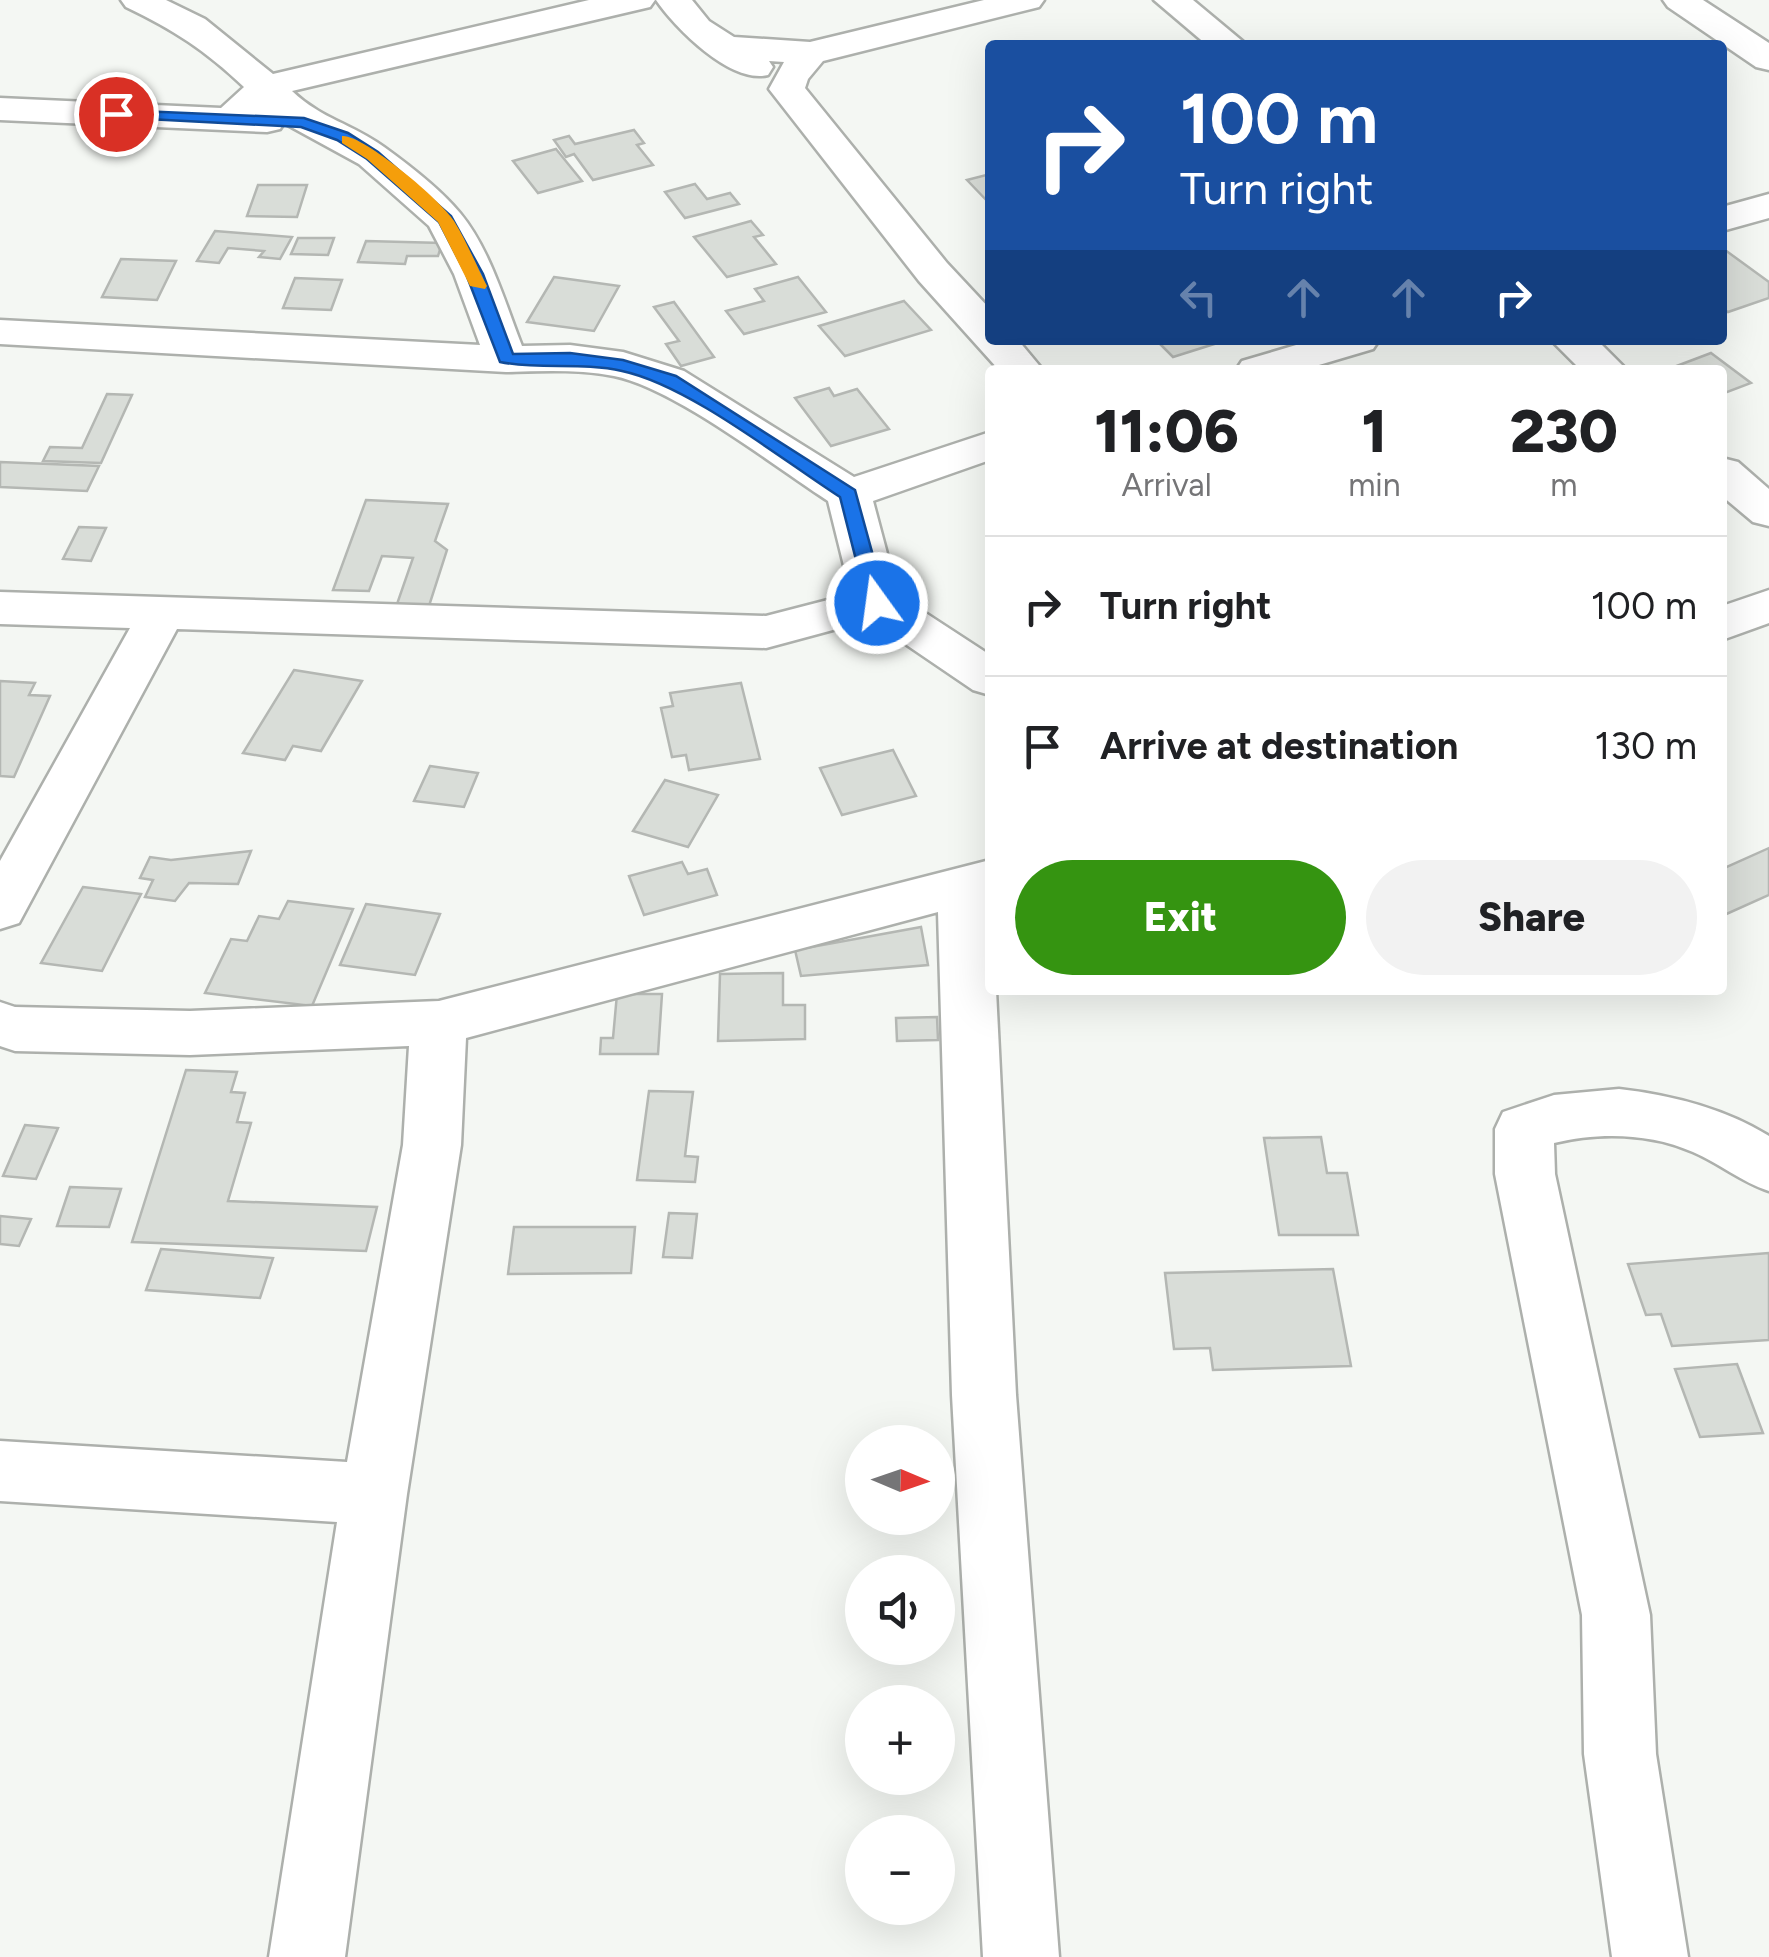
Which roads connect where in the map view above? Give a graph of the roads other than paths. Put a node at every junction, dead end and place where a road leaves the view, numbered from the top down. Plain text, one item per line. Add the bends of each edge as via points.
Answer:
1 (138, 0) edge
2 (638, 0) edge
3 (673, 0) edge
4 (1027, 0) edge
5 (1171, 0) edge
6 (1680, 0) edge
7 (1223, 40) edge
8 (726, 47) junction
9 (810, 53) junction
10 (1767, 56) edge
11 (265, 87) junction
12 (787, 89) junction
13 (0, 109) edge
14 (231, 119) junction
15 (304, 122) junction
16 (1769, 206) edge
17 (1727, 219) edge
18 (985, 329) edge
19 (0, 332) edge
20 (999, 345) edge
21 (1341, 345) edge
22 (1578, 345) edge
23 (506, 359) junction
24 (1017, 365) edge
25 (1274, 365) edge
26 (1600, 365) edge
27 (985, 446) edge
28 (1727, 476) edge
29 (848, 494) junction
30 (1769, 512) edge
31 (877, 603) junction
32 (1769, 606) edge
33 (0, 608) edge
34 (162, 614) junction
35 (1727, 622) edge
36 (985, 675) edge
37 (977, 882) edge
38 (0, 909) edge
39 (439, 1022) junction
40 (0, 1024) edge
41 (1769, 1167) edge
42 (0, 1471) edge
43 (374, 1494) junction
44 (307, 1957) edge
45 (1021, 1957) edge
46 (1650, 1957) edge

1 - 11 street via 218,43
2 - 11 street
3 - 8 street
4 - 9 street
5 - 7 street
6 - 10 street
8 - 9 street
8 - 12 street
9 - 12 street
11 - 14 street
11 - 15 street
12 - 18 street
13 - 14 street
14 - 15 street
15 - 23 street via 372,156 445,220
16 - 17 street
19 - 23 street
20 - 24 street
21 - 25 street
22 - 26 street
23 - 29 street via 606,363 670,380
27 - 29 street
28 - 30 street
29 - 31 street
31 - 34 street via 792,628 750,632
31 - 36 street
32 - 35 street
33 - 34 street
34 - 38 street
37 - 39 street
37 - 45 street via 984,1396
39 - 40 street via 190,1034
39 - 43 street via 432,1145
41 - 46 street via 1734,1141 1668,1118 1584,1112 1524,1129 1525,1174 1616,1615 1620,1754
42 - 43 street
43 - 44 street

